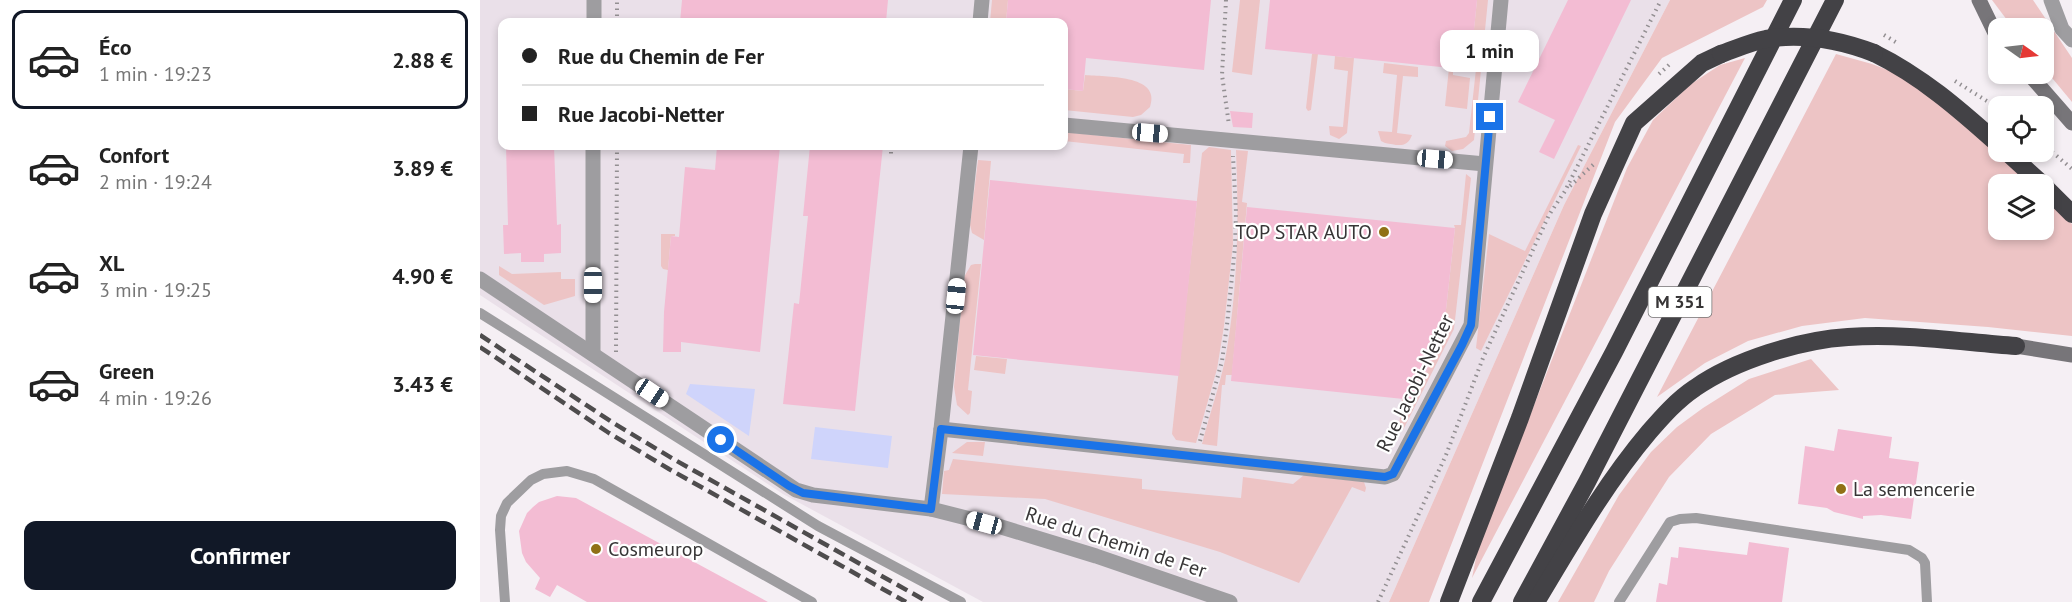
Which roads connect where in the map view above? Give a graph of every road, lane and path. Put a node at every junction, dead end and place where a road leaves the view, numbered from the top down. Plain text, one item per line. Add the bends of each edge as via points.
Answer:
1 (594, 0) edge
2 (617, 0) edge
3 (982, 0) edge
4 (1226, 0) edge
5 (1501, 0) edge
6 (1661, 0) edge
7 (1793, 0) edge
8 (1835, 0) edge
9 (1979, 0) edge
10 (2051, 0) edge
11 (594, 18) edge
12 (617, 18) edge
13 (980, 18) edge
14 (1988, 18) edge
15 (2072, 40) edge
16 (2037, 84) edge
17 (2072, 123) edge
18 (1068, 125) edge
19 (1988, 135) edge
20 (1232, 141) junction
21 (593, 150) edge
22 (617, 150) edge
23 (891, 150) edge
24 (971, 150) edge
25 (2054, 153) edge
26 (891, 156) dead end
27 (2018, 162) edge
28 (1485, 164) junction
29 (2072, 169) edge
30 (2031, 174) edge
31 (2054, 196) edge
32 (2072, 214) edge
33 (480, 279) edge
34 (480, 313) edge
35 (2016, 346) joint
36 (593, 354) junction
37 (2072, 355) edge
38 (616, 370) junction
39 (941, 429) junction
40 (1196, 456) junction
41 (931, 509) junction
42 (505, 602) edge
43 (812, 602) edge
44 (961, 602) edge
45 (1230, 602) edge
46 (1378, 602) edge
47 (1449, 602) edge
48 (1481, 602) edge
49 (1522, 602) edge
50 (1536, 602) edge
51 (1619, 602) edge
52 (1927, 602) edge

1 - 11 street
2 - 12 path
3 - 13 street
4 - 20 path via 1223,91
5 - 28 street, Rue Jacobi-Netter
6 - 46 path via 1565,191 1549,215
7 - 48 highway, M 351 via 1614,352
8 - 49 highway, M 351
9 - 14 street
10 - 15 street via 2062,29
16 - 17 street
18 - 20 street
19 - 47 highway, bridge via 1947,98 1902,67 1856,46 1785,37 1764,40 1702,63 1634,123 1593,214
20 - 28 street
20 - 40 path via 1236,247 1222,361
21 - 36 street
22 - 38 path
23 - 26 path
24 - 39 street
25 - 29 path
27 - 30 highway
28 - 40 street, Rue Jacobi-Netter via 1471,325 1393,474 1385,477
31 - 32 highway
33 - 36 street, Rue du Chemin de Fer
34 - 44 lane via 818,526
35 - 37 street
35 - 50 highway via 1888,335 1846,337 1752,357 1721,372 1694,388 1637,446
36 - 38 street, Rue du Chemin de Fer
38 - 41 street, Rue du Chemin de Fer via 796,490
39 - 40 street, Rue Jacobi-Netter
39 - 41 street
41 - 45 street, Rue du Chemin de Fer via 1096,556
42 - 43 lane via 500,530 507,502 531,480 567,471 594,479
51 - 52 lane via 1670,522 1696,518 1909,550 1925,563

